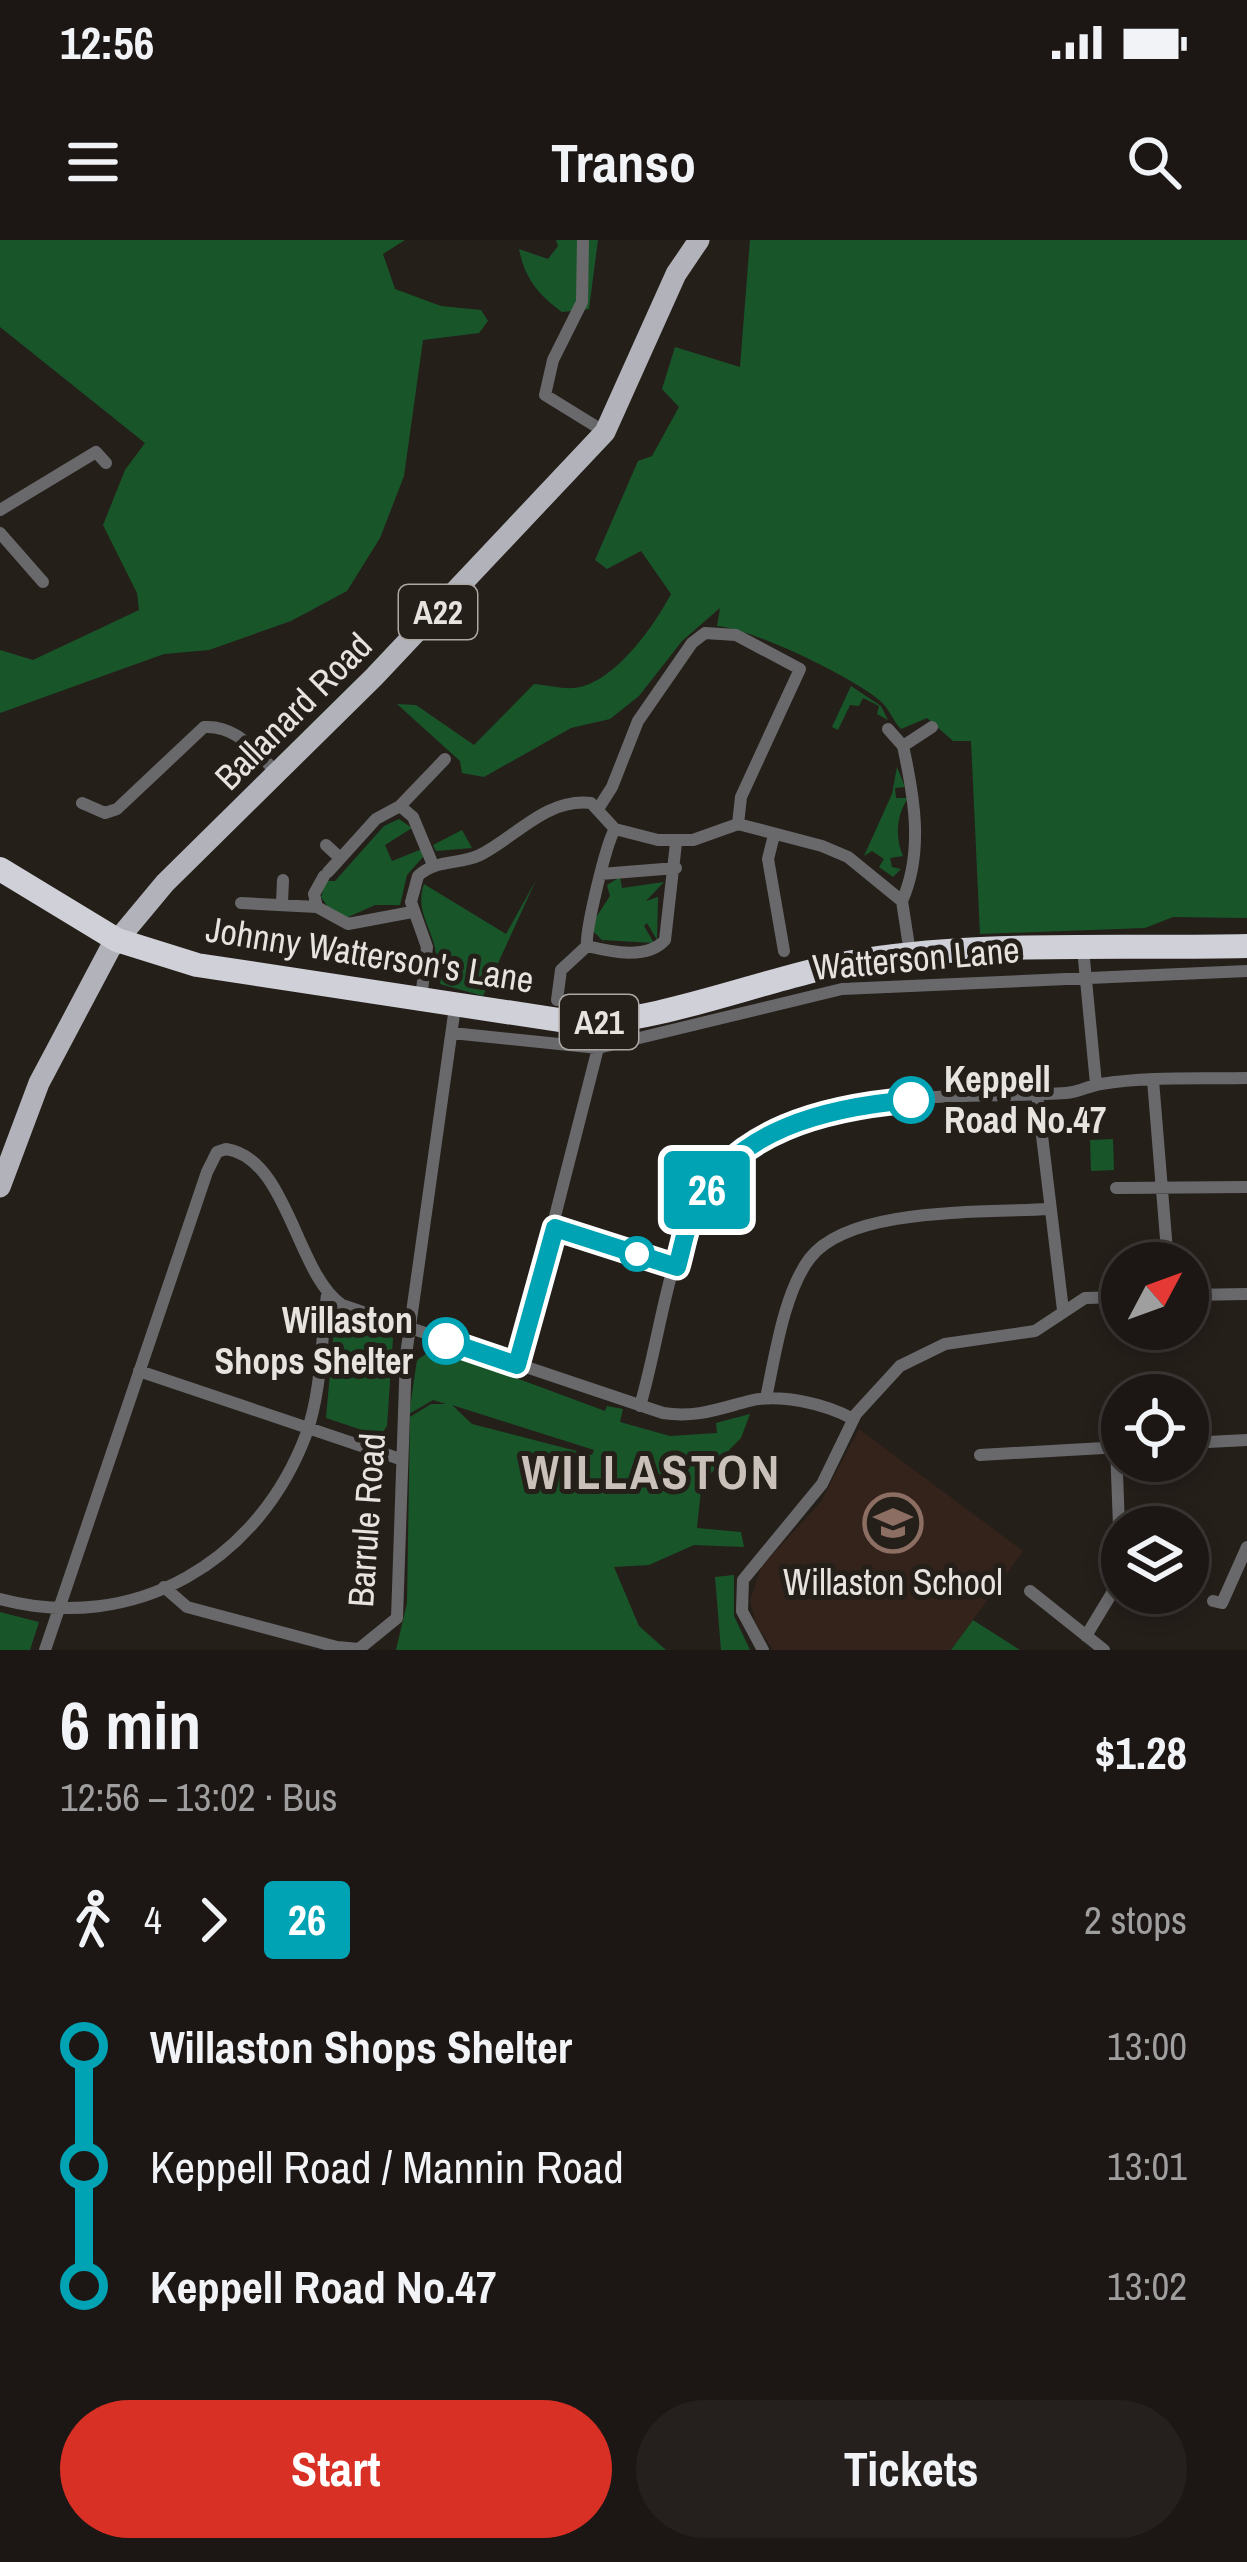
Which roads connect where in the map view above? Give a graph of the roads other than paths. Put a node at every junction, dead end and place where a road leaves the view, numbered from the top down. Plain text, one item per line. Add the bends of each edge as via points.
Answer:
1 (583, 240) edge
2 (699, 240) edge
3 (605, 432) junction
4 (106, 463) dead end
5 (0, 510) edge
6 (0, 533) edge
7 (43, 583) dead end
8 (932, 727) dead end
9 (888, 729) dead end
10 (903, 746) junction
11 (445, 759) dead end
12 (278, 774) junction
13 (82, 802) dead end
14 (400, 806) junction
15 (598, 808) junction
16 (738, 824) junction
17 (615, 829) junction
18 (774, 835) junction
19 (676, 843) junction
20 (326, 844) dead end
21 (340, 858) junction
22 (433, 866) junction
23 (0, 868) edge
24 (676, 868) junction
25 (601, 874) junction
26 (283, 880) dead end
27 (902, 901) junction
28 (241, 903) dead end
29 (283, 903) junction
30 (317, 907) junction
31 (412, 912) junction
32 (117, 940) junction
33 (587, 946) junction
34 (1247, 946) edge
35 (1083, 950) junction
36 (784, 951) dead end
37 (910, 955) junction
38 (1247, 971) edge
39 (1085, 977) junction
40 (561, 993) dead end
41 (421, 1001) junction
42 (455, 1007) junction
43 (452, 1033) junction
44 (598, 1048) junction
45 (1247, 1078) edge
46 (1153, 1080) junction
47 (1096, 1084) junction
48 (1037, 1094) junction
49 (0, 1187) edge
50 (1247, 1187) edge
51 (1117, 1188) dead end
52 (1162, 1188) junction
53 (1048, 1209) junction
54 (555, 1228) junction
55 (1166, 1242) edge
56 (677, 1267) junction
57 (1247, 1294) edge
58 (328, 1295) junction
59 (1209, 1295) edge
60 (1101, 1298) edge
61 (1063, 1310) junction
62 (411, 1329) junction
63 (517, 1365) junction
64 (139, 1371) junction
65 (766, 1398) junction
66 (640, 1406) junction
67 (854, 1419) junction
68 (308, 1429) junction
69 (1247, 1440) edge
70 (1209, 1442) edge
71 (1101, 1448) edge
72 (980, 1455) dead end
73 (400, 1459) junction
74 (1119, 1482) edge
75 (1247, 1547) edge
76 (164, 1587) junction
77 (1030, 1592) dead end
78 (0, 1598) edge
79 (1222, 1604) dead end
80 (58, 1610) junction
81 (1086, 1636) junction
82 (45, 1650) edge
83 (764, 1650) edge
84 (1104, 1650) edge

1 - 3 street via 582,302 545,395
2 - 3 main road, Ballanard Road / A22
3 - 12 main road, Ballanard Road / A22
4 - 5 street via 96,452
6 - 7 street
8 - 10 street
9 - 10 street
10 - 27 street via 916,812 914,868
11 - 14 street
12 - 13 street via 238,734 204,727 117,809 105,813
12 - 32 main road, Ballanard Road / A22
14 - 21 street
14 - 22 street via 413,817
15 - 16 street via 638,721 692,643 716,630 800,669 741,797
15 - 17 street
15 - 22 street via 579,802 525,822 475,857
16 - 18 street
16 - 19 street
17 - 19 street
17 - 25 street
18 - 27 street via 848,857
18 - 36 street via 768,859
19 - 24 street
20 - 21 street
21 - 30 street via 314,895
22 - 31 street via 414,883
23 - 32 highway, Johnny Watterson's Lane / A21
24 - 25 street
24 - 33 street via 670,929 656,950
25 - 33 street
26 - 29 street
27 - 37 street
28 - 29 street
29 - 30 street
30 - 31 street via 348,924
31 - 41 street via 427,947
32 - 41 highway, Johnny Watterson's Lane / A21 via 258,978
32 - 49 main road, Ballanard Road / A22 via 39,1083
33 - 40 street via 561,970
34 - 35 highway, Johnny Watterson's Lane / A21
35 - 37 highway, Johnny Watterson's Lane / A21
35 - 39 street
37 - 42 highway, Johnny Watterson's Lane / A21 via 814,969 588,1023
38 - 39 street, Watterson Lane
39 - 44 street, Watterson Lane via 842,989
39 - 47 street
41 - 42 highway, Johnny Watterson's Lane / A21
42 - 43 street, Barrule Road
43 - 44 street, Watterson Lane
43 - 62 street, Barrule Road
44 - 54 street
45 - 46 street
46 - 47 street
46 - 52 street
47 - 48 street
48 - 53 street
48 - 56 street via 857,1106 783,1127 716,1177 693,1212
50 - 52 street
51 - 52 street
52 - 55 street
53 - 61 street
53 - 65 street via 903,1219 833,1237 797,1282
54 - 56 street
54 - 63 street
56 - 66 street
57 - 59 street
58 - 62 street
58 - 64 street via 264,1177 247,1157 226,1149 206,1172
58 - 68 street
60 - 61 street
61 - 67 street via 1035,1331 915,1355
62 - 63 street
62 - 73 street, Barrule Road
63 - 66 street
64 - 68 street
64 - 80 street
65 - 66 street via 692,1415
65 - 67 street
67 - 83 street via 822,1484 743,1580 742,1611
68 - 73 street
68 - 76 street via 258,1523 224,1555
69 - 70 street
71 - 72 street
73 - 76 street, Barrule Road via 397,1618 359,1649 187,1607
74 - 81 street via 1120,1578
75 - 79 street
76 - 80 street via 122,1603
77 - 81 street
78 - 80 street
80 - 82 street
81 - 84 street

